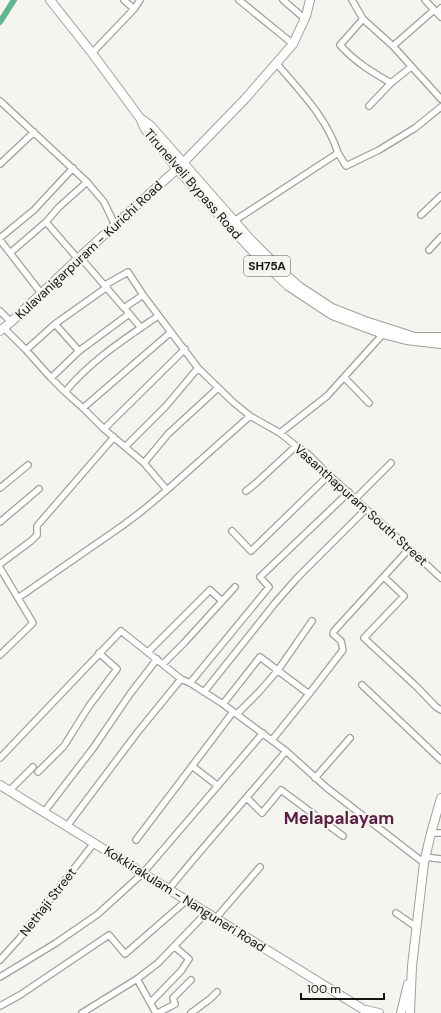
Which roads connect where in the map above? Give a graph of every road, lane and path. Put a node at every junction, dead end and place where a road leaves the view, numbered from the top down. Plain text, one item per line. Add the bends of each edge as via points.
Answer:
1 (50, 0) edge
2 (124, 0) edge
3 (140, 0) edge
4 (239, 0) edge
5 (283, 0) edge
6 (310, 0) edge
7 (352, 0) edge
8 (425, 0) edge
9 (134, 9) junction
10 (438, 12) edge
11 (305, 19) junction
12 (362, 19) junction
13 (293, 44) junction
14 (393, 46) junction
15 (92, 53) junction
16 (277, 64) junction
17 (411, 67) junction
18 (391, 83) junction
19 (441, 99) edge
20 (0, 101) edge
21 (368, 106) dead end
22 (441, 107) edge
23 (34, 132) junction
24 (338, 153) junction
25 (0, 164) edge
26 (180, 166) junction
27 (73, 168) junction
28 (87, 182) junction
29 (441, 196) edge
30 (421, 215) dead end
31 (234, 221) junction
32 (46, 222) junction
33 (115, 225) junction
34 (441, 237) edge
35 (0, 239) edge
36 (429, 250) dead end
37 (10, 253) junction
38 (79, 258) junction
39 (106, 286) junction
40 (41, 293) junction
41 (143, 295) junction
42 (124, 308) junction
43 (0, 311) edge
44 (128, 314) junction
45 (158, 316) junction
46 (11, 322) junction
47 (55, 324) junction
48 (141, 328) junction
49 (2, 330) edge
50 (171, 332) junction
51 (383, 334) junction
52 (441, 337) edge
53 (441, 344) edge
54 (185, 349) junction
55 (26, 350) junction
56 (79, 351) junction
57 (198, 368) junction
58 (344, 377) junction
59 (51, 378) junction
60 (218, 388) junction
61 (65, 392) junction
62 (369, 403) dead end
63 (83, 408) junction
64 (250, 416) junction
65 (104, 429) junction
66 (280, 433) junction
67 (114, 437) junction
68 (296, 446) junction
69 (124, 447) junction
70 (144, 463) junction
71 (391, 463) dead end
72 (28, 465) dead end
73 (329, 476) junction
74 (0, 488) edge
75 (39, 488) dead end
76 (167, 490) junction
77 (246, 491) dead end
78 (349, 492) junction
79 (355, 499) junction
80 (366, 509) junction
81 (0, 522) edge
82 (232, 531) dead end
83 (409, 549) junction
84 (0, 564) edge
85 (0, 568) edge
86 (384, 577) junction
87 (441, 578) edge
88 (235, 587) dead end
89 (18, 598) junction
90 (222, 601) junction
91 (312, 621) dead end
92 (148, 652) junction
93 (99, 653) junction
94 (0, 655) edge
95 (157, 659) junction
96 (162, 664) junction
97 (278, 670) junction
98 (181, 679) junction
99 (190, 683) junction
100 (362, 685) dead end
101 (204, 692) junction
102 (309, 694) junction
103 (223, 704) junction
104 (441, 710) edge
105 (235, 713) junction
106 (263, 733) junction
107 (350, 738) dead end
108 (272, 740) junction
109 (286, 751) junction
110 (0, 758) edge
111 (441, 760) edge
112 (192, 766) junction
113 (33, 767) dead end
114 (38, 772) dead end
115 (315, 778) junction
116 (0, 785) edge
117 (218, 786) junction
118 (10, 791) junction
119 (247, 798) junction
120 (441, 798) edge
121 (44, 812) junction
122 (67, 826) junction
123 (431, 833) junction
124 (441, 833) edge
125 (344, 836) dead end
126 (136, 840) dead end
127 (94, 843) junction
128 (441, 859) edge
129 (424, 860) junction
130 (260, 867) dead end
131 (143, 873) junction
132 (168, 888) junction
133 (187, 900) junction
134 (208, 912) junction
135 (396, 913) dead end
136 (216, 918) junction
137 (416, 927) junction
138 (175, 947) junction
139 (0, 960) edge
140 (412, 966) junction
141 (0, 977) edge
142 (137, 979) junction
143 (191, 980) dead end
144 (217, 992) dead end
145 (151, 1002) junction
146 (0, 1006) edge
147 (368, 1012) edge
148 (82, 1013) edge
149 (157, 1013) edge
150 (191, 1013) edge
151 (379, 1013) edge
152 (401, 1013) edge
153 (410, 1013) edge

1 - 15 main road, Tirunelveli Bypass Road / SH75A
2 - 9 street
3 - 9 street
4 - 13 street
5 - 11 street
6 - 11 main road, Kulavanigarpuram - Kurichi Road
7 - 12 street
8 - 10 street
9 - 15 street
10 - 14 street
11 - 13 main road, Kulavanigarpuram - Kurichi Road
12 - 14 street
12 - 18 street via 340,45 361,65
13 - 16 main road, Kulavanigarpuram - Kurichi Road
14 - 17 street
15 - 26 main road, Tirunelveli Bypass Road / SH75A via 140,118 145,129
16 - 24 street via 323,122 333,137
16 - 26 main road, Kulavanigarpuram - Kurichi Road
17 - 18 street
17 - 19 street
18 - 21 street
20 - 23 street
22 - 24 street via 415,128 346,166
23 - 25 street
23 - 27 street
24 - 31 street
26 - 31 main road
26 - 33 main road, Kulavanigarpuram - Kurichi Road
26 - 51 main road, Tirunelveli Bypass Road / SH75A via 229,226 288,286 332,315
27 - 28 street
27 - 35 street via 34,210
28 - 32 street
28 - 33 street via 104,202
29 - 30 street
31 - 52 main road via 286,275 332,308 415,337
32 - 37 street
32 - 38 street
33 - 38 main road, Kulavanigarpuram - Kurichi Road
34 - 36 street
35 - 37 street
37 - 40 street
38 - 39 street
38 - 40 main road, Kulavanigarpuram - Kurichi Road
39 - 41 street, Vasanthapuram South Street via 128,272
39 - 42 street
39 - 47 street
40 - 46 main road, Kulavanigarpuram - Kurichi Road
41 - 42 street
41 - 45 street, Vasanthapuram South Street
42 - 44 street
43 - 46 street
44 - 48 street
44 - 56 street
45 - 48 street
45 - 50 street, Vasanthapuram South Street
46 - 49 main road, Kulavanigarpuram - Kurichi Road
47 - 55 street
47 - 56 street
48 - 61 street via 94,363
49 - 55 street
50 - 54 street, Vasanthapuram South Street
50 - 63 street
51 - 53 main road, Tirunelveli Bypass Road / SH75A via 406,340
51 - 58 street
54 - 57 street, Vasanthapuram South Street
54 - 65 street
55 - 59 street
56 - 59 street
57 - 60 street, Vasanthapuram South Street
57 - 69 street via 166,406
58 - 62 street
58 - 66 street via 327,396
59 - 61 street
60 - 64 street, Vasanthapuram South Street
60 - 70 street via 168,434
61 - 63 street
63 - 65 street
64 - 66 street, Vasanthapuram South Street
64 - 76 street
65 - 67 street
66 - 68 street, Vasanthapuram South Street
67 - 69 street
67 - 84 street via 37,526 37,535
68 - 73 street, Vasanthapuram South Street via 307,453
68 - 77 street
69 - 70 street
70 - 76 street
71 - 79 street
72 - 74 street
73 - 78 street, Vasanthapuram South Street
73 - 82 street via 251,551
75 - 81 street
76 - 89 street via 127,522
78 - 79 street, Vasanthapuram South Street
78 - 99 street via 260,577 269,587
79 - 80 street, Vasanthapuram South Street
80 - 83 street, Vasanthapuram South Street
80 - 101 street via 297,578
83 - 86 street
83 - 87 street, Vasanthapuram South Street
85 - 89 street
86 - 102 street via 334,631 333,634 341,641 343,650
86 - 104 street via 404,596 364,638
88 - 90 street
89 - 94 street via 33,623
90 - 92 street via 210,590
90 - 96 street
91 - 97 street
92 - 93 street via 121,631
92 - 95 street
93 - 110 street
93 - 114 street via 117,669 89,706 64,746
95 - 96 street
95 - 121 street
96 - 98 street
97 - 102 street
97 - 103 street via 260,657
97 - 105 street via 259,692
98 - 99 street
98 - 122 street
99 - 101 street
100 - 111 street
101 - 103 street
102 - 108 street
103 - 105 street
105 - 106 street
105 - 112 street
106 - 108 street
106 - 117 street
107 - 115 street
108 - 109 street
109 - 115 street
109 - 119 street
112 - 117 street
112 - 126 street
113 - 118 street
115 - 129 street
116 - 118 main road, Kokkirakulam - Nanguneri Road
117 - 131 street
118 - 121 main road, Kokkirakulam - Nanguneri Road
119 - 125 street via 262,813 280,790
119 - 132 street
120 - 123 main road
121 - 122 main road, Kokkirakulam - Nanguneri Road
122 - 127 main road, Kokkirakulam - Nanguneri Road
123 - 124 street
123 - 129 main road
127 - 131 main road, Kokkirakulam - Nanguneri Road
127 - 139 street, Nethaji Street
128 - 129 street
129 - 137 main road
130 - 136 street
131 - 132 main road, Kokkirakulam - Nanguneri Road
131 - 141 street via 98,914
132 - 133 main road, Kokkirakulam - Nanguneri Road
133 - 134 main road, Kokkirakulam - Nanguneri Road
133 - 146 street via 125,954 109,935
134 - 136 main road, Kokkirakulam - Nanguneri Road
134 - 138 street
135 - 137 street
136 - 147 main road, Kokkirakulam - Nanguneri Road
137 - 140 main road
138 - 142 street
138 - 145 street via 189,959
140 - 152 main road
140 - 153 main road
142 - 145 street
142 - 148 street
143 - 149 street via 173,998 175,1004
144 - 150 street
145 - 149 street
147 - 151 main road, Kokkirakulam - Nanguneri Road

